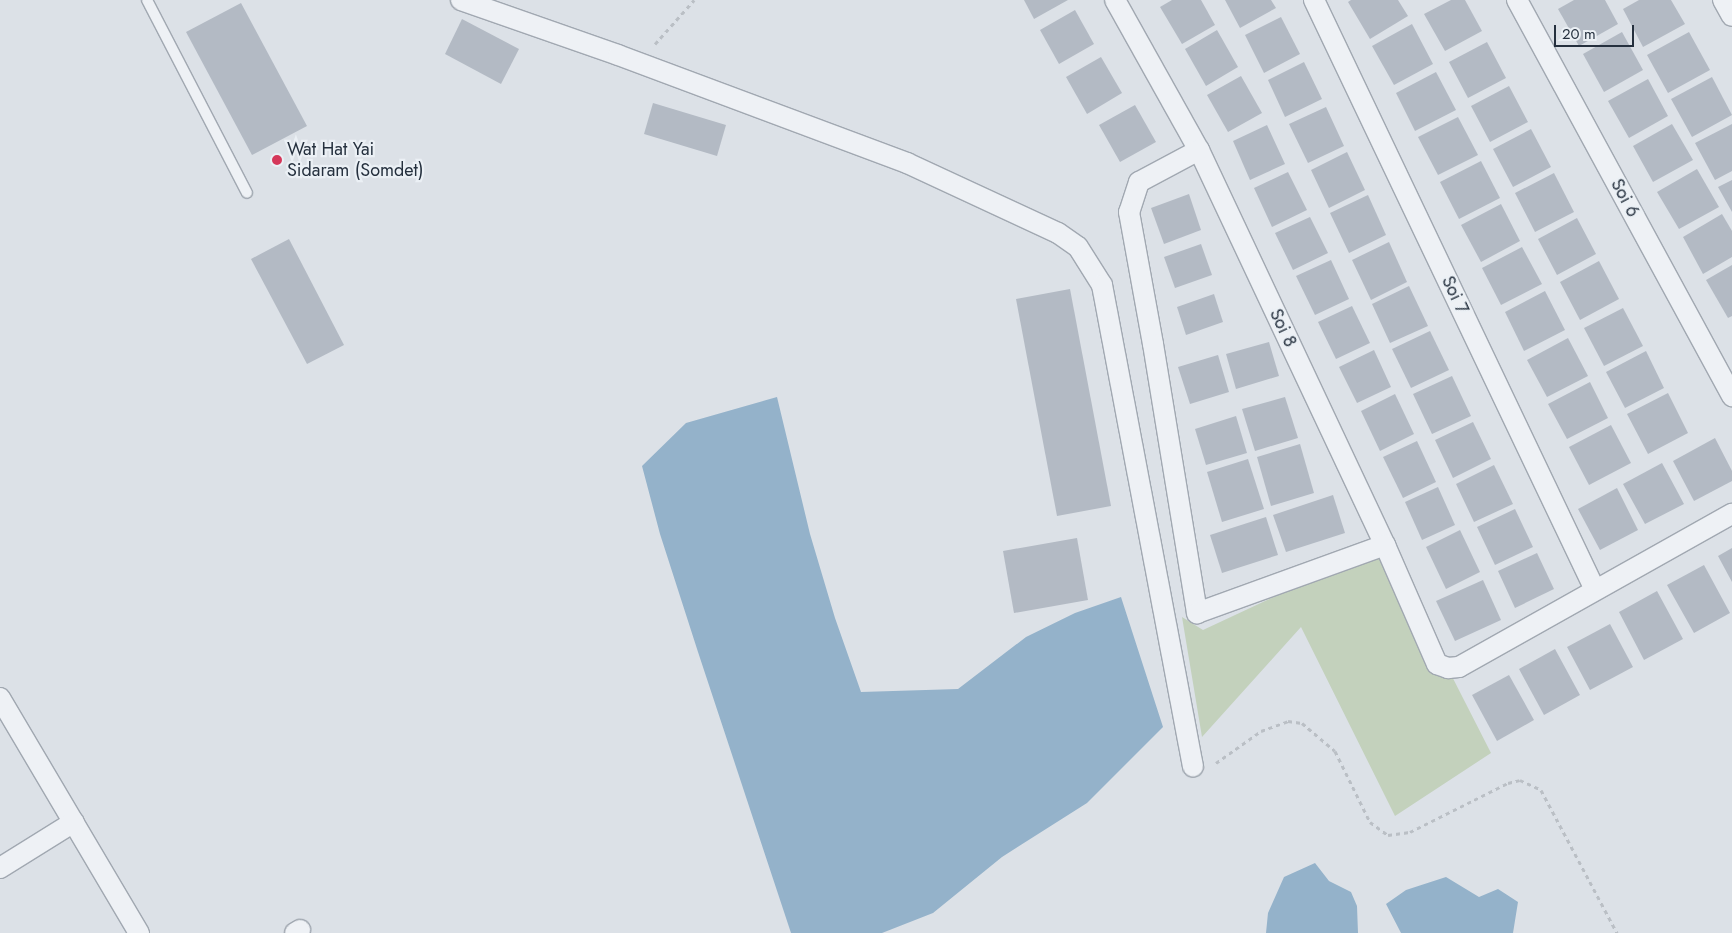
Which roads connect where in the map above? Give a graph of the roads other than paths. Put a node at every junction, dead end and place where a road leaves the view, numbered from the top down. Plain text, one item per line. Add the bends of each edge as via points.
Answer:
1 (148, 0) edge
2 (461, 0) edge
3 (1115, 0) edge
4 (1314, 0) edge
5 (1517, 0) edge
6 (1723, 0) edge
7 (1732, 16) edge
8 (1199, 150) junction
9 (247, 193) dead end
10 (1732, 396) edge
11 (1732, 514) edge
12 (1385, 545) junction
13 (1595, 590) junction
14 (0, 698) edge
15 (1193, 766) road end
16 (74, 822) junction
17 (0, 868) edge
18 (140, 933) edge

1 - 9 lane
2 - 15 street via 907,163 1058,233 1078,247 1102,286
3 - 8 street, Soi 8
4 - 13 street, Soi 7
5 - 10 street, Soi 6
6 - 7 street
8 - 12 street, Soi 8
8 - 12 street via 1139,182 1129,212 1154,344 1197,613
11 - 13 street
12 - 13 street, Soi 8 via 1437,664 1448,668 1460,667
14 - 16 street
16 - 17 street
16 - 18 street

